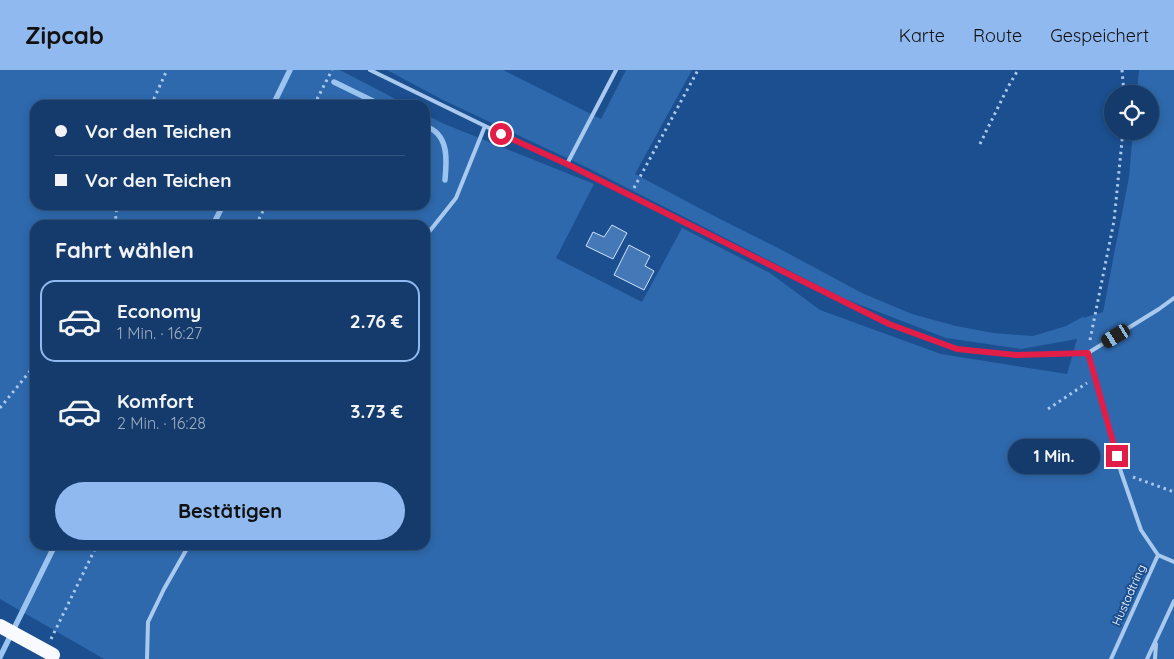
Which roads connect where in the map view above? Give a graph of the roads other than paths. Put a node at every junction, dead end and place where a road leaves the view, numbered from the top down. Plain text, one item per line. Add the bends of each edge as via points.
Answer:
1 (370, 70) edge
2 (616, 70) edge
3 (485, 126) junction
4 (567, 164) junction
5 (430, 231) edge
6 (1174, 298) edge
7 (1088, 353) junction
8 (186, 550) edge
9 (1158, 555) junction
10 (1174, 562) edge
11 (1174, 601) edge
12 (0, 626) edge
13 (1156, 640) junction
14 (51, 649) road end
15 (147, 659) edge
16 (1111, 659) edge
17 (1147, 659) edge
18 (1155, 659) edge

1 - 3 lane
2 - 4 lane
3 - 4 lane
3 - 5 lane via 456,198
4 - 7 lane via 889,324 957,349 1016,355
6 - 7 lane
7 - 9 lane via 1121,472 1141,530
8 - 15 lane via 148,622
9 - 10 lane, Hustadtring
9 - 16 lane, Hustadtring
11 - 13 lane
12 - 14 highway, bridge
13 - 17 lane
13 - 18 lane

